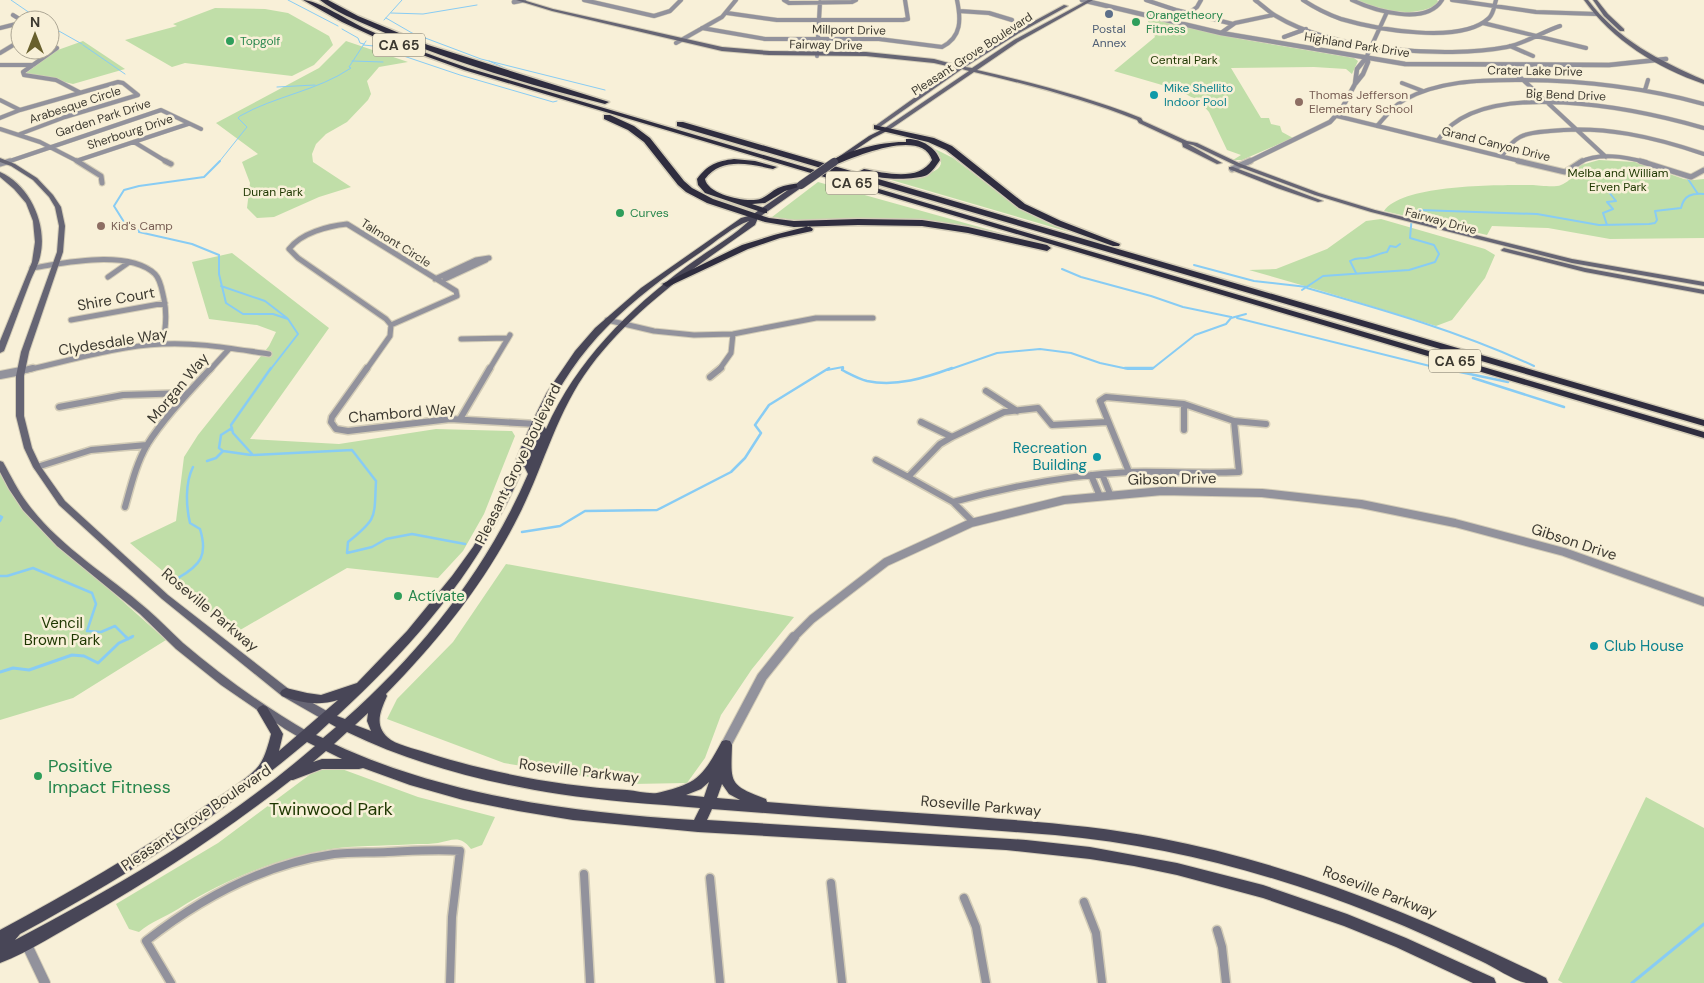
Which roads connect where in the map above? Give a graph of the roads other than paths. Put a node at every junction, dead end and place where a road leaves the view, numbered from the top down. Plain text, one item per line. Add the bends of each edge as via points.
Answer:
1 (306, 0) edge
2 (323, 0) edge
3 (518, 0) edge
4 (584, 0) edge
5 (681, 0) edge
6 (736, 0) edge
7 (784, 0) edge
8 (856, 0) edge
9 (905, 0) edge
10 (957, 0) edge
11 (1087, 0) edge
12 (1146, 0) edge
13 (1201, 0) edge
14 (1254, 0) edge
15 (1303, 0) edge
16 (1352, 0) edge
17 (1442, 0) edge
18 (1452, 0) edge
19 (1496, 0) edge
20 (1586, 0) edge
21 (1595, 0) edge
22 (820, 2) junction
23 (346, 4) dead end
24 (1494, 6) junction
25 (1591, 8) junction
26 (958, 11) junction
27 (1387, 12) junction
28 (727, 13) junction
29 (1189, 13) junction
30 (1596, 14) junction
31 (1273, 15) junction
32 (1606, 15) junction
33 (571, 18) junction
34 (1042, 19) junction
35 (820, 20) junction
36 (1012, 20) dead end
37 (1483, 23) junction
38 (1233, 24) junction
39 (622, 26) junction
40 (1560, 26) dead end
41 (1618, 27) junction
42 (702, 28) junction
43 (1380, 28) junction
44 (1306, 30) junction
45 (1032, 32) junction
46 (1221, 33) junction
47 (1539, 36) junction
48 (1284, 37) dead end
49 (404, 38) junction
50 (819, 39) junction
51 (678, 41) junction
52 (1372, 46) junction
53 (1510, 46) junction
54 (1586, 48) dead end
55 (817, 55) junction
56 (1534, 56) dead end
57 (1366, 58) junction
58 (1666, 59) junction
59 (40, 60) edge
60 (1656, 60) junction
61 (0, 65) edge
62 (33, 65) junction
63 (1507, 65) junction
64 (960, 70) junction
65 (971, 72) junction
66 (1704, 77) edge
67 (497, 78) junction
68 (1523, 80) junction
69 (1648, 80) dead end
70 (1704, 82) edge
71 (1402, 83) dead end
72 (1646, 90) junction
73 (1423, 91) junction
74 (79, 92) junction
75 (0, 100) edge
76 (1088, 100) junction
77 (1547, 103) junction
78 (1704, 104) edge
79 (20, 110) junction
80 (1110, 113) junction
81 (1337, 116) junction
82 (0, 118) edge
83 (1140, 120) junction
84 (188, 124) junction
85 (1377, 126) junction
86 (201, 128) dead end
87 (1704, 128) edge
88 (0, 129) edge
89 (1575, 129) junction
90 (877, 131) junction
91 (20, 134) junction
92 (1438, 140) junction
93 (134, 142) junction
94 (1185, 142) junction
95 (51, 146) junction
96 (922, 146) junction
97 (778, 152) junction
98 (1704, 154) edge
99 (848, 156) junction
100 (1502, 156) junction
101 (1606, 157) junction
102 (79, 160) junction
103 (834, 162) joint
104 (3, 164) edge
105 (171, 164) dead end
106 (1239, 165) junction
107 (1232, 169) junction
108 (1704, 170) edge
109 (0, 174) edge
110 (102, 183) dead end
111 (801, 185) junction
112 (729, 198) junction
113 (930, 206) junction
114 (764, 211) junction
115 (755, 216) junction
116 (1393, 218) junction
117 (872, 222) junction
118 (1426, 227) junction
119 (128, 263) junction
120 (56, 265) junction
121 (32, 268) junction
122 (108, 277) dead end
123 (437, 280) junction
124 (1214, 280) junction
125 (667, 284) junction
126 (1704, 284) edge
127 (1206, 288) junction
128 (1704, 292) edge
129 (164, 303) junction
130 (873, 318) dead end
131 (71, 320) dead end
132 (607, 320) junction
133 (622, 324) junction
134 (391, 325) junction
135 (733, 334) junction
136 (461, 339) dead end
137 (162, 344) junction
138 (229, 349) junction
139 (0, 351) edge
140 (269, 354) dead end
141 (21, 371) junction
142 (0, 376) edge
143 (710, 377) dead end
144 (986, 391) dead end
145 (188, 392) junction
146 (1184, 404) junction
147 (59, 407) dead end
148 (1017, 410) junction
149 (460, 419) junction
150 (1234, 421) junction
151 (921, 422) dead end
152 (1107, 422) junction
153 (1704, 423) edge
154 (536, 424) junction
155 (1266, 424) dead end
156 (1184, 430) dead end
157 (1704, 435) edge
158 (952, 436) junction
159 (147, 444) junction
160 (876, 460) dead end
161 (0, 464) edge
162 (37, 467) junction
163 (1129, 472) junction
164 (532, 473) junction
165 (1102, 474) junction
166 (1091, 475) junction
167 (908, 476) junction
168 (1099, 494) junction
169 (1110, 494) junction
170 (953, 502) junction
171 (125, 507) dead end
172 (972, 521) junction
173 (1704, 602) edge
174 (366, 682) junction
175 (383, 691) junction
176 (286, 693) junction
177 (264, 710) junction
178 (328, 717) junction
179 (346, 726) junction
180 (306, 736) junction
181 (386, 744) junction
182 (323, 745) junction
183 (726, 745) junction
184 (368, 764) junction
185 (262, 771) junction
186 (281, 781) junction
187 (655, 798) junction
188 (708, 804) junction
189 (770, 807) junction
190 (698, 826) junction
191 (584, 874) dead end
192 (710, 878) dead end
193 (831, 883) dead end
194 (964, 898) dead end
195 (1084, 902) dead end
196 (16, 929) junction
197 (1217, 930) dead end
198 (0, 937) edge
199 (26, 943) junction
200 (0, 946) edge
201 (0, 956) edge
202 (1475, 979) edge
203 (1537, 982) edge
204 (45, 983) edge
205 (171, 983) edge
206 (450, 983) edge
207 (590, 983) edge
208 (720, 983) edge
209 (842, 983) edge
210 (986, 983) edge
211 (1102, 983) edge
212 (1226, 983) edge
213 (1489, 983) edge

1 - 67 highway, CA 65 via 328,14 392,43
2 - 49 highway, CA 65
3 - 33 main road, Fairway Drive
3 - 39 main road, Fairway Drive
4 - 5 street via 657,16 674,9
6 - 28 street
7 - 22 street
8 - 22 street
9 - 35 street via 906,20
10 - 26 street, Millport Drive
11 - 34 main road, Pleasant Grove Boulevard
11 - 45 main road, Pleasant Grove Boulevard
11 - 46 street, Highland Park Drive
12 - 29 street
13 - 29 street
14 - 31 street
15 - 43 street via 1330,16
16 - 27 street
17 - 27 street via 1438,7 1429,11 1414,14
18 - 24 street
19 - 24 street
20 - 25 main road
21 - 32 main road
22 - 35 street
23 - 49 highway
24 - 30 street
24 - 37 street via 1492,15
25 - 30 main road
25 - 32 main road
26 - 36 street via 989,13
26 - 50 street, Millport Drive via 959,27 945,46 879,39
27 - 43 street
28 - 35 street via 771,20
28 - 42 street
29 - 38 street
30 - 41 main road
30 - 60 main road via 1632,45
31 - 38 street
31 - 44 street
32 - 41 main road
33 - 39 main road
33 - 51 main road, Fairway Drive
34 - 45 main road via 1028,29
34 - 64 main road, Pleasant Grove Boulevard
35 - 50 street
37 - 43 street via 1439,32
37 - 47 street
38 - 46 street
39 - 51 main road, Fairway Drive
40 - 47 street
41 - 58 main road
42 - 50 street, Millport Drive via 757,38
42 - 51 street
43 - 52 street
44 - 48 street
44 - 52 street
45 - 65 main road, Pleasant Grove Boulevard
46 - 57 street, Highland Park Drive
47 - 53 street
47 - 54 street
49 - 97 highway, CA 65 via 477,64
50 - 55 street
51 - 55 main road, Fairway Drive via 748,52
52 - 53 street via 1442,52
52 - 57 street
53 - 56 street
55 - 64 main road, Fairway Drive via 889,59
57 - 63 street, Highland Park Drive via 1419,65
57 - 81 street via 1368,62 1363,74
58 - 60 street, Highland Park Drive
58 - 66 main road
59 - 62 street
60 - 63 street, Highland Park Drive via 1613,65
60 - 70 main road
61 - 62 street
62 - 74 street via 23,72 24,75 56,80
63 - 68 street
64 - 65 main road, Fairway Drive
64 - 90 main road, Pleasant Grove Boulevard
65 - 76 main road, Fairway Drive
65 - 80 main road, Fairway Drive
65 - 90 main road, Pleasant Grove Boulevard
67 - 113 highway, CA 65
67 - 115 highway via 631,128 647,140 690,190 710,201
68 - 72 street, Crater Lake Drive via 1581,81
68 - 73 street, Crater Lake Drive via 1463,82
68 - 77 street
69 - 72 street
71 - 73 street
72 - 78 street, Crater Lake Drive
73 - 85 street, Crater Lake Drive via 1396,105
74 - 79 street, Arabesque Circle
74 - 91 street, Arabesque Circle via 118,82 138,95
75 - 79 street
76 - 80 main road
76 - 83 main road, Fairway Drive
77 - 87 street, Big Bend Drive via 1631,109
77 - 89 street
77 - 92 street, Big Bend Drive via 1499,106 1469,113 1447,126
79 - 82 street, Arabesque Circle
80 - 83 main road via 1117,112
81 - 85 street, Grand Canyon Drive
81 - 106 street via 1313,132
83 - 94 main road, Fairway Drive
84 - 86 street, Garden Park Drive
84 - 93 street, Sherbourg Drive
84 - 95 street, Garden Park Drive via 161,110
85 - 92 street, Grand Canyon Drive
88 - 91 street
89 - 98 street via 1634,134
89 - 100 street via 1550,130 1518,138
89 - 101 street
90 - 96 highway
90 - 99 main road, Pleasant Grove Boulevard
90 - 124 highway via 931,140 949,148 1010,198 1035,213
91 - 95 street
92 - 100 street, Grand Canyon Drive
93 - 102 street, Sherbourg Drive
93 - 105 street
94 - 106 main road, Fairway Drive
94 - 107 main road, Fairway Drive via 1185,146
95 - 102 street
95 - 104 street, Garden Park Drive
96 - 97 highway via 935,155 934,165 921,173 901,176
96 - 99 highway via 887,143
97 - 124 highway, CA 65
99 - 103 highway
100 - 101 street, Grand Canyon Drive via 1568,172 1579,161
101 - 108 street, Grand Canyon Drive via 1644,162 1691,177
102 - 110 street via 101,176
103 - 111 main road, Pleasant Grove Boulevard, bridge
104 - 120 main road, Roseville Parkway via 35,180 56,202 62,230
106 - 107 street
106 - 116 main road, Fairway Drive
107 - 116 main road, Fairway Drive via 1312,199
109 - 121 main road via 20,190 35,213 38,243 37,261
111 - 112 highway via 782,189 762,201
111 - 114 main road, Pleasant Grove Boulevard
112 - 113 highway via 704,188 702,176 722,164 748,162
112 - 114 highway
113 - 127 highway, CA 65
114 - 115 main road, Pleasant Grove Boulevard
115 - 117 highway via 794,224
115 - 125 main road, Pleasant Grove Boulevard via 752,223
115 - 132 main road, Pleasant Grove Boulevard via 744,220 655,280
116 - 118 main road, Fairway Drive
117 - 125 highway via 813,228 763,240
117 - 127 highway via 922,223 968,230
118 - 126 main road, Fairway Drive via 1581,263
118 - 128 main road, Fairway Drive via 1585,270
119 - 120 street via 96,260
119 - 122 street
119 - 129 street via 154,273 160,280
120 - 121 street
120 - 141 main road, Roseville Parkway
121 - 139 main road
123 - 123 street via 489,258 476,260
123 - 134 street, Talmont Circle via 456,291 457,296
123 - 134 street, Talmont Circle via 347,224 335,225 292,244 291,252
124 - 153 highway, CA 65
125 - 133 main road, Pleasant Grove Boulevard
127 - 157 highway, CA 65
129 - 131 street, Shire Court
129 - 137 street via 166,325
130 - 135 street via 816,318
132 - 133 street
132 - 154 main road, Pleasant Grove Boulevard via 570,363
133 - 135 street via 674,334
133 - 164 main road, Pleasant Grove Boulevard via 596,353 568,394
134 - 149 street, Chambord Way via 390,336 338,408 332,418 332,426 348,431 424,420
135 - 143 street via 734,348 730,359
136 - 149 street via 509,336
137 - 138 street, Clydesdale Way
137 - 141 street, Clydesdale Way
138 - 140 street, Clydesdale Way
138 - 145 street, Morgan Way
141 - 142 street
141 - 162 main road, Roseville Parkway via 20,416 28,448
144 - 148 street
145 - 147 street via 124,393
145 - 159 street, Morgan Way
146 - 150 street
146 - 152 street via 1106,397 1100,401
146 - 156 street
148 - 152 street via 1038,408 1052,425
148 - 158 street via 1004,412
149 - 154 street, Chambord Way
150 - 155 street
150 - 163 street via 1239,472
151 - 158 street
152 - 163 street
154 - 164 main road via 542,430 528,465
154 - 174 main road, Pleasant Grove Boulevard via 503,503 474,553 420,625
158 - 167 street
159 - 162 street via 98,447
159 - 171 street, Morgan Way
160 - 167 street
161 - 177 main road via 22,503 58,542 139,607 214,674
162 - 176 main road, Roseville Parkway via 62,503 83,523 165,597
163 - 165 street
164 - 175 main road, Pleasant Grove Boulevard via 502,537 474,583 429,641
165 - 166 street
165 - 169 street
166 - 168 street
166 - 170 street via 1020,485
167 - 170 street
168 - 169 street, Gibson Drive
168 - 172 street, Gibson Drive via 1050,501
169 - 173 street, Gibson Drive via 1252,492 1381,508 1543,546
170 - 172 street
172 - 183 street, Gibson Drive via 884,561 825,606 769,666
174 - 176 main road via 318,701
174 - 178 main road, Pleasant Grove Boulevard
175 - 179 main road, Pleasant Grove Boulevard
175 - 181 main road via 372,721
176 - 178 main road, Roseville Parkway
177 - 180 main road
177 - 185 main road via 277,734
178 - 179 main road, Roseville Parkway
178 - 180 main road, Pleasant Grove Boulevard
179 - 181 main road, Roseville Parkway
179 - 182 main road, Pleasant Grove Boulevard
180 - 182 main road
180 - 185 main road, Pleasant Grove Boulevard
181 - 187 main road, Roseville Parkway via 504,778 593,793
182 - 184 main road
182 - 186 main road, Pleasant Grove Boulevard
183 - 187 main road via 706,778 696,787
183 - 188 main road
183 - 189 main road via 724,778 729,786 736,794
184 - 186 main road via 322,764
184 - 190 main road via 419,782 505,804 582,816
185 - 196 main road, Pleasant Grove Boulevard via 130,863
186 - 199 main road, Pleasant Grove Boulevard via 179,853
187 - 188 main road, Roseville Parkway
188 - 189 main road, Roseville Parkway
188 - 190 main road
189 - 203 main road, Roseville Parkway via 1033,827 1164,845 1342,895 1422,926
190 - 202 main road via 1045,848 1149,863 1259,890 1321,911 1386,936
191 - 207 street
192 - 208 street
193 - 209 street
194 - 210 street via 976,927
195 - 211 street via 1096,933
196 - 198 main road, Pleasant Grove Boulevard
196 - 200 main road
197 - 212 street
199 - 201 main road, Pleasant Grove Boulevard
199 - 204 street
202 - 213 main road
205 - 206 street via 146,941 172,920 230,886 282,866 336,854 437,850 460,851 449,940

